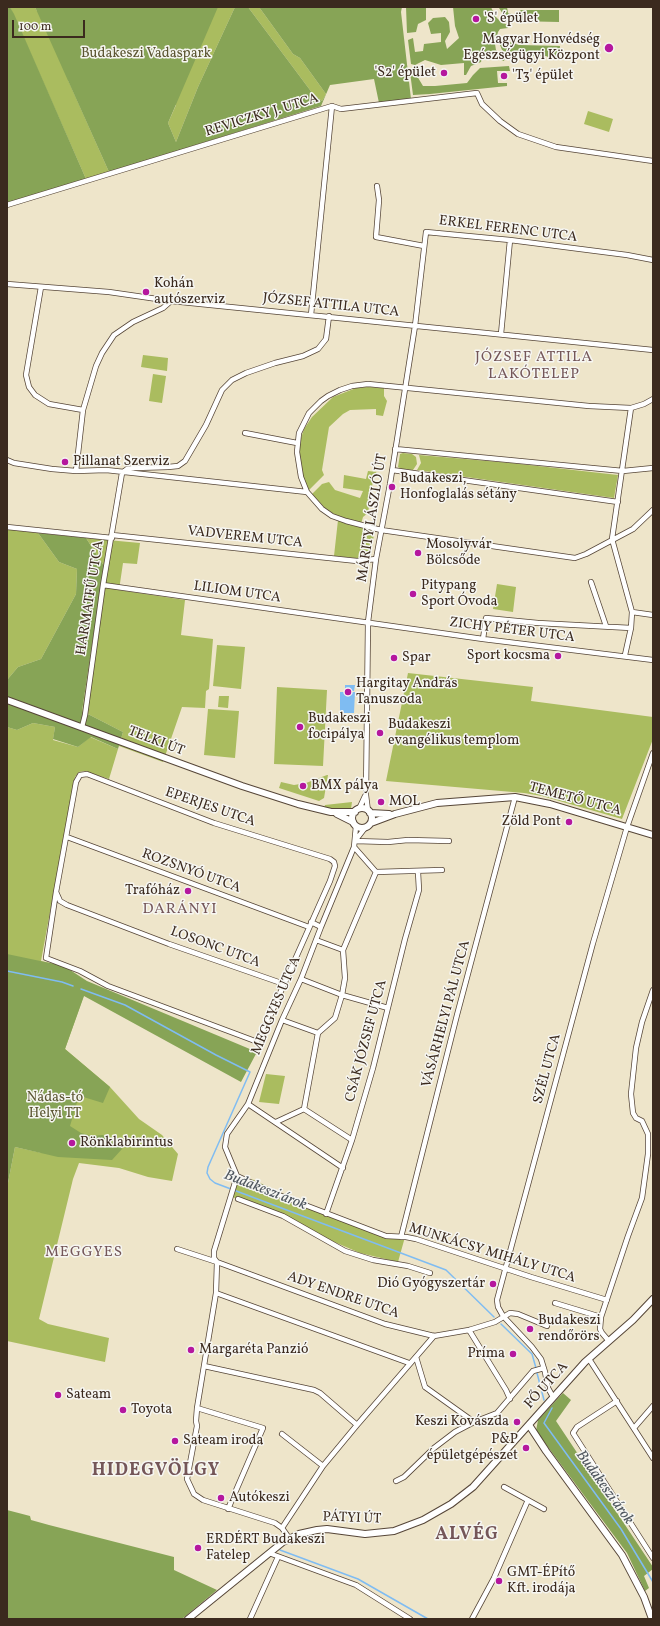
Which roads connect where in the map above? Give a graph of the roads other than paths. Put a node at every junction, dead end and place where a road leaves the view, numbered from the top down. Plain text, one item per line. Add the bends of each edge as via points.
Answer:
1 (332, 106) junction
2 (653, 161) edge
3 (377, 186) dead end
4 (7, 205) edge
5 (510, 240) junction
6 (424, 246) junction
7 (653, 260) edge
8 (7, 284) edge
9 (40, 287) junction
10 (171, 301) junction
11 (311, 315) junction
12 (329, 316) junction
13 (415, 326) junction
14 (501, 334) junction
15 (653, 350) edge
16 (406, 387) junction
17 (653, 399) edge
18 (630, 408) junction
19 (83, 410) junction
20 (245, 433) dead end
21 (297, 443) junction
22 (395, 449) junction
23 (7, 460) edge
24 (653, 468) edge
25 (392, 470) junction
26 (76, 471) junction
27 (623, 471) junction
28 (122, 473) junction
29 (307, 492) junction
30 (618, 502) junction
31 (653, 510) edge
32 (7, 527) edge
33 (381, 530) junction
34 (112, 537) junction
35 (612, 539) junction
36 (376, 560) junction
37 (591, 582) dead end
38 (103, 585) junction
39 (632, 612) junction
40 (653, 615) edge
41 (368, 622) junction
42 (606, 626) junction
43 (632, 628) junction
44 (483, 639) junction
45 (625, 655) junction
46 (653, 660) edge
47 (7, 700) edge
48 (82, 727) junction
49 (653, 753) edge
50 (366, 794) junction
51 (515, 797) junction
52 (357, 811) junction
53 (332, 812) junction
54 (369, 812) junction
55 (395, 814) junction
56 (371, 823) junction
57 (354, 824) junction
58 (627, 827) junction
59 (365, 828) junction
60 (653, 835) edge
61 (67, 838) junction
62 (355, 841) junction
63 (450, 841) dead end
64 (354, 847) junction
65 (442, 870) dead end
66 (376, 872) junction
67 (418, 872) junction
68 (56, 892) junction
69 (310, 924) junction
70 (321, 926) junction
71 (316, 940) junction
72 (343, 950) junction
73 (301, 980) junction
74 (284, 984) junction
75 (653, 990) edge
76 (342, 995) junction
77 (388, 1008) junction
78 (282, 1020) junction
79 (318, 1033) junction
80 (248, 1104) junction
81 (304, 1109) junction
82 (276, 1122) junction
83 (352, 1140) junction
84 (343, 1168) junction
85 (237, 1176) junction
86 (238, 1198) dead end
87 (326, 1214) junction
88 (401, 1237) junction
89 (177, 1249) dead end
90 (217, 1262) junction
91 (506, 1269) junction
92 (430, 1273) dead end
93 (216, 1293) junction
94 (653, 1299) edge
95 (608, 1300) junction
96 (555, 1303) dead end
97 (503, 1316) junction
98 (601, 1317) junction
99 (547, 1326) dead end
100 (469, 1330) junction
101 (434, 1336) junction
102 (608, 1340) junction
103 (416, 1357) junction
104 (589, 1359) junction
105 (409, 1363) junction
106 (204, 1366) junction
107 (544, 1368) junction
108 (553, 1397) junction
109 (510, 1399) junction
110 (617, 1401) junction
111 (653, 1406) edge
112 (198, 1408) junction
113 (474, 1422) junction
114 (529, 1424) junction
115 (357, 1425) junction
116 (634, 1428) junction
117 (282, 1434) dead end
118 (653, 1458) edge
119 (324, 1466) junction
120 (396, 1481) dead end
121 (504, 1487) dead end
122 (528, 1500) junction
123 (228, 1509) junction
124 (544, 1509) dead end
125 (282, 1528) junction
126 (289, 1538) junction
127 (652, 1552) edge
128 (269, 1553) junction
129 (278, 1557) junction
130 (653, 1558) edge
131 (188, 1619) edge
132 (250, 1619) edge
133 (410, 1619) edge
134 (472, 1619) edge
135 (652, 1619) edge

1 - 2 street, REVICZKY J. UTCA via 341,109 477,93 482,104 518,134 556,147
1 - 4 street, REVICZKY J. UTCA
1 - 11 street
3 - 6 street via 379,200 376,237
5 - 6 street, ERKEL FERENC UTCA via 426,232
5 - 7 street, ERKEL FERENC UTCA
5 - 14 street
6 - 13 street, MÁRITY LÁSZLÓ ÚT
8 - 9 street, JÓZSEF ATTILA UTCA
9 - 10 street, JÓZSEF ATTILA UTCA via 109,292
9 - 19 street via 26,375 29,387 35,395 49,404
10 - 11 street, JÓZSEF ATTILA UTCA
10 - 19 street via 163,308 133,322 108,343 96,366
11 - 12 street, JÓZSEF ATTILA UTCA
12 - 13 street, JÓZSEF ATTILA UTCA
12 - 28 street via 326,339 318,349 304,356 246,372 222,390 185,461 168,468 134,468
13 - 14 street, JÓZSEF ATTILA UTCA
13 - 16 street, MÁRITY LÁSZLÓ ÚT
14 - 15 street, JÓZSEF ATTILA UTCA
16 - 18 street
16 - 21 street via 368,384 352,386 328,396 309,413
16 - 22 street, MÁRITY LÁSZLÓ ÚT
17 - 18 street
18 - 27 street
19 - 26 street
20 - 21 street
21 - 29 street via 297,461
22 - 25 street, MÁRITY LÁSZLÓ ÚT
22 - 27 street
23 - 26 street via 31,466
24 - 27 street
25 - 30 street
25 - 33 street, MÁRITY LÁSZLÓ ÚT
26 - 28 street via 106,470
27 - 30 street
28 - 29 street
28 - 34 street, HARMATFŰ UTCA
29 - 33 street via 332,516
30 - 35 street
31 - 35 street via 633,529
32 - 34 street, VADVEREM UTCA
33 - 35 street via 575,558
33 - 36 street, MÁRITY LÁSZLÓ ÚT
34 - 36 street, VADVEREM UTCA via 357,561
34 - 38 street, HARMATFŰ UTCA
35 - 39 street
36 - 41 street, MÁRITY LÁSZLÓ ÚT
37 - 42 street
38 - 41 street, LILIOM UTCA
38 - 48 street, HARMATFŰ UTCA
39 - 40 street
39 - 43 street
41 - 44 street, ZICHY PÉTER UTCA
41 - 50 street, MÁRITY LÁSZLÓ ÚT
42 - 43 street
42 - 44 street via 486,618
43 - 45 street
44 - 45 street, ZICHY PÉTER UTCA
45 - 46 street, ZICHY PÉTER UTCA
47 - 48 main road, TELKI ÚT
48 - 53 main road, TELKI ÚT via 200,772 298,804
49 - 58 street, SZÉL UTCA
50 - 52 street, MÁRITY LÁSZLÓ ÚT
50 - 54 street, MÁRITY LÁSZLÓ ÚT
51 - 55 main road, TEMETŐ UTCA via 437,804
51 - 58 main road, TEMETŐ UTCA via 550,804
51 - 88 street, VÁSÁRHELYI PÁL UTCA
52 - 53 main road
52 - 54 main road via 364,809
52 - 57 main road via 353,816
53 - 57 main road
54 - 55 main road, TEMETŐ UTCA
54 - 56 main road
55 - 56 main road, TEMETŐ UTCA
56 - 59 main road
57 - 59 main road
57 - 62 street, MEGGYES UTCA
58 - 60 main road, TEMETŐ UTCA
58 - 91 street, SZÉL UTCA via 593,943
59 - 62 street, MEGGYES UTCA
61 - 68 street
61 - 69 street, ROZSNYÓ UTCA
61 - 69 street, EPERJES UTCA via 76,782 80,774 87,774 214,823 330,859 335,866
62 - 63 street
62 - 64 street, MEGGYES UTCA
64 - 66 street
64 - 70 street, MEGGYES UTCA
65 - 67 street
66 - 67 street
66 - 72 street
67 - 77 street, CSÁK JÓZSEF UTCA via 419,890
68 - 74 street, LOSONC UTCA via 60,901 67,905
68 - 74 street via 46,958 80,971 108,986 255,1042 261,1036
69 - 70 street, ROZSNYÓ UTCA
69 - 74 street
70 - 71 street, MEGGYES UTCA
71 - 72 street
71 - 73 street, MEGGYES UTCA
72 - 76 street
73 - 76 street
73 - 78 street, MEGGYES UTCA
75 - 95 street via 636,1048 631,1094 633,1113 642,1121 648,1134 642,1198
76 - 77 street
76 - 79 street via 335,1018
77 - 83 street, CSÁK JÓZSEF UTCA
78 - 79 street
78 - 80 street, MEGGYES UTCA
79 - 81 street
80 - 82 street
80 - 85 street, MEGGYES UTCA via 227,1134 225,1143
81 - 82 street
81 - 83 street
82 - 84 street
83 - 84 street, CSÁK JÓZSEF UTCA
84 - 87 street, CSÁK JÓZSEF UTCA
85 - 87 street, MUNKÁCSY MIHÁLY UTCA
85 - 90 street via 214,1251
86 - 92 street via 283,1216 345,1251
87 - 88 street, MUNKÁCSY MIHÁLY UTCA via 386,1236
88 - 91 street, MUNKÁCSY MIHÁLY UTCA via 416,1239
89 - 90 street, ADY ENDRE UTCA
90 - 93 street
90 - 101 street, ADY ENDRE UTCA via 386,1324
91 - 95 street, MUNKÁCSY MIHÁLY UTCA
91 - 97 street, SZÉL UTCA via 497,1300
93 - 105 street
93 - 106 street
94 - 102 main road, FŐ UTCA via 633,1320
95 - 98 street
96 - 98 street
97 - 99 street via 510,1313 518,1314
97 - 100 street, ADY ENDRE UTCA via 495,1322
97 - 107 street via 536,1352
98 - 102 street via 600,1329
100 - 101 street, ADY ENDRE UTCA
100 - 109 street
101 - 103 street
102 - 104 main road, FŐ UTCA
103 - 105 street
103 - 113 street via 425,1387
104 - 108 main road, FŐ UTCA
104 - 110 street
105 - 115 street
106 - 112 street
106 - 115 street via 320,1392
107 - 108 street via 548,1388
107 - 109 street via 534,1371
108 - 114 main road, FŐ UTCA
109 - 113 street via 494,1416
110 - 116 street
110 - 127 street via 577,1427 573,1433
111 - 116 street
112 - 123 street via 187,1479 198,1498
112 - 123 street via 263,1428
113 - 120 street via 455,1432 404,1477
114 - 126 main road, PÁTYI ÚT via 473,1486 451,1504 423,1520 405,1528 381,1533 316,1530
114 - 135 main road via 622,1555 644,1597
115 - 119 street
116 - 118 street
117 - 119 street
119 - 125 street
121 - 122 street
122 - 124 street
122 - 134 street via 494,1578
123 - 125 street via 273,1522
125 - 126 street
126 - 128 main road, PÁTYI ÚT
127 - 130 street
128 - 129 street
128 - 131 main road, PÁTYI ÚT
129 - 132 street
129 - 133 street via 356,1585

